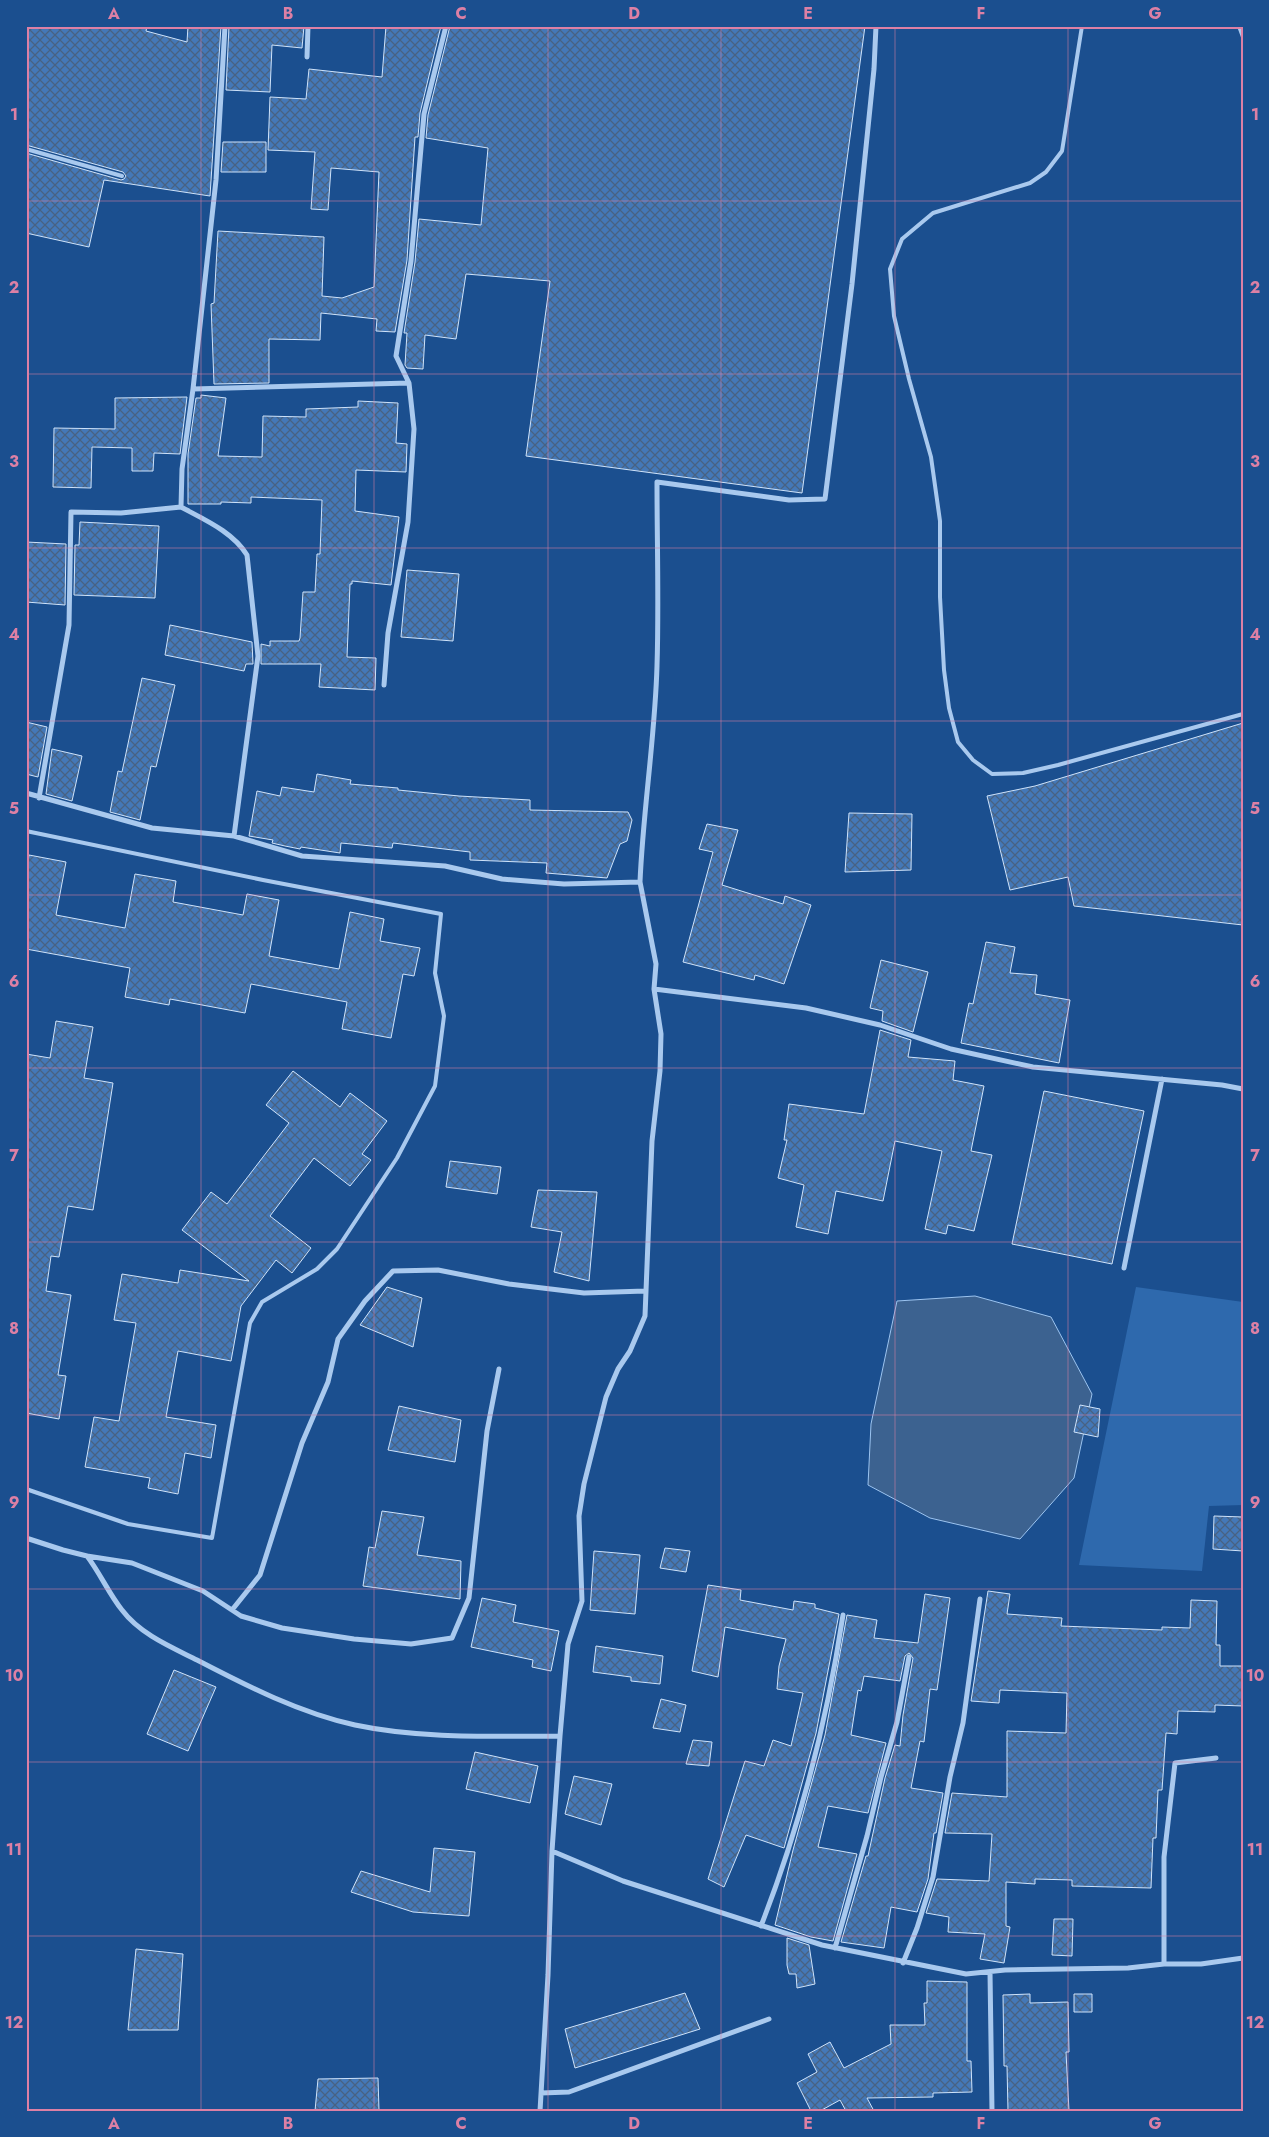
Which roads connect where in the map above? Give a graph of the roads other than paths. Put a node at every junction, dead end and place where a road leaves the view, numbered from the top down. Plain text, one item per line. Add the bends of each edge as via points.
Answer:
1 (225, 26) edge
2 (308, 26) edge
3 (446, 26) edge
4 (876, 26) edge
5 (1082, 26) edge
6 (1239, 26) edge
7 (1243, 37) edge
8 (307, 57) dead end
9 (26, 149) edge
10 (122, 176) dead end
11 (409, 383) junction
12 (193, 389) junction
13 (181, 507) junction
14 (384, 684) dead end
15 (1243, 714) edge
16 (26, 794) edge
17 (38, 798) junction
18 (26, 831) edge
19 (234, 836) junction
20 (640, 882) junction
21 (654, 989) junction
22 (1162, 1079) junction
23 (1243, 1089) edge
24 (1124, 1268) dead end
25 (645, 1291) junction
26 (499, 1369) dead end
27 (26, 1489) edge
28 (26, 1538) edge
29 (87, 1556) junction
30 (980, 1599) dead end
31 (232, 1610) junction
32 (844, 1615) dead end
33 (909, 1657) dead end
34 (560, 1736) junction
35 (1216, 1758) dead end
36 (552, 1851) junction
37 (762, 1926) junction
38 (835, 1948) junction
39 (1243, 1958) edge
40 (903, 1963) junction
41 (1164, 1964) junction
42 (990, 1972) junction
43 (769, 2020) dead end
44 (541, 2093) junction
45 (540, 2111) edge
46 (992, 2111) edge

1 - 12 street via 216,180
2 - 8 street
3 - 11 street via 424,114 410,261 396,356
4 - 20 street via 853,274 825,499 789,500 657,482 657,666
5 - 15 lane via 1062,152 1046,172 1030,183 932,213 902,240 890,269 894,316 931,458 940,521 940,597 949,708 958,742 973,760 992,774 1023,773 1058,765
6 - 7 lane
9 - 10 lane
11 - 12 street
11 - 14 street via 414,429 408,522 388,633
12 - 13 street via 182,469
13 - 17 street via 120,513 70,512 70,625
13 - 19 street via 240,543 247,555 258,656
16 - 17 street
17 - 19 street via 152,828
18 - 27 lane via 441,914 435,973 444,1016 435,1086 397,1158 337,1249 317,1269 262,1302 250,1323 212,1538 128,1524
19 - 20 street via 302,856 445,866 502,879 564,884
20 - 21 street via 656,964
21 - 22 street via 806,1008 880,1025 951,1049 1033,1067
21 - 25 street via 662,1034 652,1141
22 - 23 street
22 - 24 street
25 - 31 street via 584,1293 509,1284 438,1270 393,1271 365,1301 338,1339 328,1382 302,1443 260,1575
25 - 34 street via 645,1316 606,1397 584,1484 579,1516 582,1601 568,1644
26 - 31 street via 487,1431 469,1598 452,1638 410,1644 354,1639 282,1628 241,1616
28 - 29 street
29 - 31 street via 132,1563 203,1592
29 - 34 street via 122,1611 149,1635 314,1714 356,1725 420,1733
30 - 40 street via 964,1723 950,1777 933,1877
32 - 37 street via 834,1674 808,1784 783,1870
33 - 38 street via 897,1722
34 - 36 street
35 - 41 street via 1175,1763 1164,1857
36 - 37 street via 624,1881
36 - 44 street
37 - 38 street
38 - 40 street
39 - 41 street via 1201,1964
40 - 42 street via 966,1974
41 - 42 street
42 - 46 street
43 - 44 street via 569,2092
44 - 45 street

